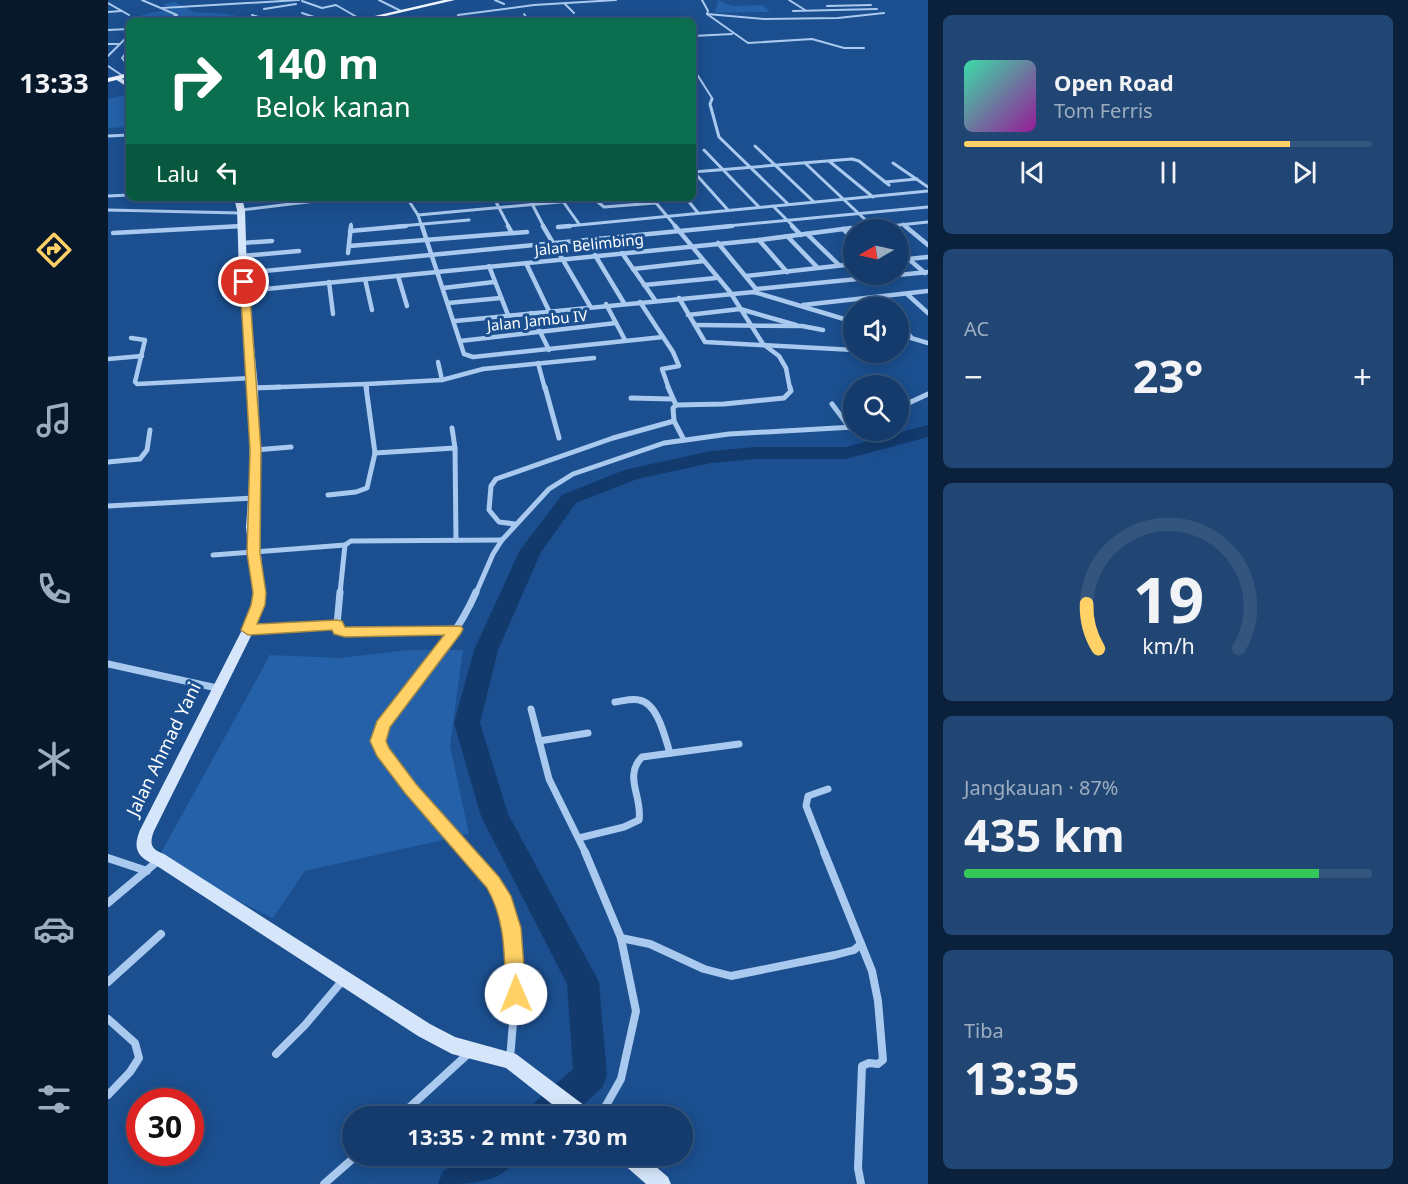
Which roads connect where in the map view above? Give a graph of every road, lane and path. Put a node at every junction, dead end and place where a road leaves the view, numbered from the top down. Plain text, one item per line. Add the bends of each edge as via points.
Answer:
1 (142, 0) edge
2 (379, 0) edge
3 (450, 0) edge
4 (495, 0) edge
5 (541, 0) edge
6 (616, 0) edge
7 (702, 0) edge
8 (789, 0) edge
9 (865, 0) edge
10 (265, 1) edge
11 (303, 1) edge
12 (293, 3) edge
13 (564, 3) junction
14 (504, 4) dead end
15 (547, 4) junction
16 (108, 5) edge
17 (871, 5) junction
18 (312, 6) junction
19 (827, 6) dead end
20 (162, 8) junction
21 (264, 9) dead end
22 (877, 9) junction
23 (806, 10) junction
24 (121, 11) junction
25 (401, 11) junction
26 (793, 11) dead end
27 (108, 12) edge
28 (574, 13) dead end
29 (302, 14) dead end
30 (524, 14) dead end
31 (707, 14) junction
32 (129, 15) dead end
33 (252, 15) dead end
34 (171, 18) edge
35 (261, 18) edge
36 (316, 18) edge
37 (356, 18) edge
38 (368, 18) edge
39 (458, 18) edge
40 (527, 18) edge
41 (126, 29) edge
42 (108, 30) edge
43 (733, 34) junction
44 (696, 36) edge
45 (126, 38) edge
46 (108, 44) edge
47 (120, 44) junction
48 (864, 48) dead end
49 (126, 52) edge
50 (108, 56) edge
51 (108, 66) edge
52 (124, 73) edge
53 (696, 73) edge
54 (108, 80) edge
55 (126, 135) edge
56 (108, 136) edge
57 (756, 146) dead end
58 (704, 150) dead end
59 (829, 160) junction
60 (805, 163) junction
61 (893, 163) dead end
62 (776, 165) junction
63 (750, 167) junction
64 (723, 170) junction
65 (696, 172) edge
66 (696, 175) edge
67 (917, 179) junction
68 (928, 189) edge
69 (126, 195) edge
70 (108, 196) edge
71 (874, 197) junction
72 (843, 200) junction
73 (319, 201) edge
74 (409, 201) edge
75 (496, 201) edge
76 (530, 201) edge
77 (554, 201) edge
78 (562, 201) edge
79 (596, 201) edge
80 (688, 201) edge
81 (814, 202) junction
82 (655, 203) joint
83 (532, 204) junction
84 (788, 204) junction
85 (498, 206) junction
86 (773, 206) junction
87 (759, 207) junction
88 (928, 207) edge
89 (465, 209) junction
90 (108, 210) edge
91 (728, 210) junction
92 (240, 212) edge
93 (698, 213) junction
94 (418, 214) junction
95 (859, 214) junction
96 (665, 216) junction
97 (864, 219) edge
98 (788, 221) junction
99 (928, 222) edge
100 (351, 224) dead end
101 (421, 224) junction
102 (579, 224) junction
103 (909, 224) edge
104 (558, 227) dead end
105 (843, 229) edge
106 (909, 229) edge
107 (350, 231) junction
108 (678, 231) junction
109 (527, 232) dead end
110 (113, 233) dead end
111 (512, 233) junction
112 (807, 234) junction
113 (801, 235) junction
114 (788, 237) junction
115 (427, 239) junction
116 (759, 240) junction
117 (272, 241) dead end
118 (552, 243) junction
119 (718, 243) junction
120 (928, 245) edge
121 (349, 246) junction
122 (691, 246) junction
123 (242, 250) junction
124 (299, 251) dead end
125 (348, 253) dead end
126 (622, 253) junction
127 (430, 254) junction
128 (595, 255) junction
129 (928, 257) edge
130 (562, 259) junction
131 (909, 259) edge
132 (909, 260) edge
133 (704, 261) junction
134 (526, 263) junction
135 (839, 265) junction
136 (843, 265) edge
137 (489, 266) junction
138 (817, 267) junction
139 (633, 269) junction
140 (437, 271) junction
141 (787, 272) junction
142 (247, 274) junction
143 (927, 274) edge
144 (398, 276) junction
145 (746, 276) junction
146 (716, 278) junction
147 (365, 279) junction
148 (329, 282) junction
149 (494, 282) junction
150 (644, 285) junction
151 (443, 288) junction
152 (755, 291) junction
153 (928, 291) edge
154 (730, 292) junction
155 (907, 294) junction
156 (501, 298) junction
157 (679, 298) junction
158 (654, 300) junction
159 (640, 302) junction
160 (448, 303) junction
161 (624, 303) junction
162 (606, 304) junction
163 (407, 306) dead end
164 (590, 306) junction
165 (799, 306) junction
166 (740, 309) junction
167 (372, 310) dead end
168 (549, 311) junction
169 (531, 313) junction
170 (928, 313) edge
171 (333, 314) dead end
172 (508, 315) junction
173 (688, 315) junction
174 (843, 319) edge
175 (454, 321) junction
176 (616, 323) junction
177 (695, 325) junction
178 (753, 326) junction
179 (802, 326) junction
180 (823, 330) dead end
181 (538, 331) junction
182 (909, 335) edge
183 (663, 337) junction
184 (911, 337) joint
185 (131, 338) dead end
186 (625, 340) junction
187 (460, 341) junction
188 (928, 343) edge
189 (764, 344) junction
190 (843, 349) edge
191 (549, 350) junction
192 (142, 356) junction
193 (594, 358) dead end
194 (108, 359) edge
195 (438, 362) dead end
196 (538, 363) junction
197 (442, 380) junction
198 (252, 383) junction
199 (366, 384) junction
200 (928, 393) edge
201 (631, 399) dead end
202 (672, 399) junction
203 (909, 402) edge
204 (832, 404) dead end
205 (676, 405) junction
206 (843, 417) edge
207 (674, 421) junction
208 (843, 427) edge
209 (452, 428) dead end
210 (150, 430) dead end
211 (559, 438) dead end
212 (684, 440) junction
213 (291, 447) dead end
214 (455, 448) junction
215 (255, 450) junction
216 (375, 453) junction
217 (108, 462) edge
218 (328, 495) dead end
219 (255, 498) junction
220 (108, 506) edge
221 (515, 524) junction
222 (456, 540) junction
223 (502, 540) junction
224 (345, 545) junction
225 (254, 553) junction
226 (213, 555) dead end
227 (337, 625) junction
228 (456, 629) junction
229 (248, 630) junction
230 (108, 664) edge
231 (217, 688) junction
232 (615, 702) dead end
233 (531, 709) dead end
234 (588, 733) dead end
235 (539, 741) junction
236 (739, 744) dead end
237 (670, 753) junction
238 (828, 789) dead end
239 (579, 838) junction
240 (108, 858) edge
241 (159, 859) junction
242 (147, 871) junction
243 (108, 903) edge
244 (161, 934) dead end
245 (621, 938) junction
246 (861, 945) junction
247 (343, 979) junction
248 (108, 982) edge
249 (108, 1019) edge
250 (471, 1051) junction
251 (276, 1054) dead end
252 (514, 1063) junction
253 (108, 1095) edge
254 (411, 1106) edge
255 (569, 1106) edge
256 (606, 1106) edge
257 (344, 1166) edge
258 (641, 1166) edge
259 (324, 1184) edge
260 (662, 1184) edge
261 (861, 1184) edge

1 - 20 street
2 - 25 street
3 - 25 main road
4 - 14 street
5 - 15 street
6 - 13 street
7 - 31 street
8 - 23 street
9 - 17 street
10 - 12 street
10 - 20 street
11 - 12 street
11 - 12 street
11 - 18 street
12 - 18 street
12 - 21 street
13 - 15 street
13 - 28 street
15 - 39 street via 458,15
16 - 24 street
17 - 19 street
17 - 22 street
18 - 37 street via 344,10
20 - 34 street via 177,15
22 - 23 street
22 - 31 street via 884,14 789,20
23 - 26 street
24 - 27 street
24 - 32 street
25 - 38 main road
29 - 36 street
30 - 40 street
31 - 43 street
33 - 35 street
41 - 42 street
43 - 44 street
43 - 48 street via 749,44 813,39 844,49
45 - 47 street
46 - 47 street
47 - 50 street
49 - 52 street via 122,58
51 - 52 street
52 - 54 main road
53 - 63 street via 712,98 718,137
55 - 56 street
57 - 62 street
58 - 64 street
59 - 60 street
59 - 67 street via 857,160 887,184
59 - 71 street
60 - 62 street
60 - 72 street
61 - 67 street
62 - 63 street
62 - 81 street
63 - 64 street
63 - 84 street
64 - 65 street
64 - 87 street
66 - 91 street
67 - 68 street
68 - 71 street
69 - 70 street
71 - 72 street
72 - 81 street
72 - 95 street
73 - 92 street
74 - 94 street
75 - 85 street
76 - 83 street
77 - 83 street
78 - 102 street
79 - 82 street via 606,207
80 - 93 street
81 - 84 street
82 - 96 street
83 - 85 street
83 - 118 street
84 - 86 street
85 - 89 street
85 - 111 street
86 - 87 street
86 - 98 street
87 - 91 street
88 - 95 street
89 - 94 street
89 - 101 street via 469,221
90 - 92 street
91 - 93 street
92 - 110 street
92 - 123 street, Jalan Ahmad Yani
93 - 96 street
94 - 101 street
95 - 97 street
95 - 98 street
96 - 102 street
96 - 108 street
98 - 108 street
98 - 113 street
99 - 103 street
100 - 107 street
101 - 107 street
101 - 115 street
102 - 104 street
105 - 112 street, Jalan Belimbing
106 - 120 street
107 - 121 street
108 - 118 street
108 - 122 street
109 - 111 street
111 - 115 street
112 - 113 street, Jalan Belimbing
112 - 135 street
113 - 114 street, Jalan Belimbing
114 - 116 street, Jalan Belimbing
114 - 138 street
115 - 121 street
115 - 127 street
116 - 119 street, Jalan Belimbing
116 - 141 street
117 - 123 street
118 - 127 street
118 - 130 street
119 - 122 street, Jalan Belimbing
119 - 145 street
121 - 125 street
122 - 126 street, Jalan Belimbing
122 - 133 street
123 - 124 street
123 - 142 street, Jalan Ahmad Yani
126 - 128 street, Jalan Belimbing
126 - 139 street
127 - 140 street
127 - 142 street via 303,271
128 - 130 street, Jalan Belimbing
128 - 161 street
129 - 131 street
130 - 134 street, Jalan Belimbing
130 - 164 street
132 - 143 street
133 - 139 street
133 - 146 street
134 - 137 street, Jalan Belimbing
134 - 168 street
135 - 136 street
135 - 138 street
137 - 140 street, Jalan Belimbing
137 - 149 street
138 - 141 street
139 - 150 street
140 - 144 street, Jalan Belimbing
140 - 151 street
141 - 145 street
142 - 148 street, Jalan Belimbing via 249,287 256,290
142 - 198 street, Jalan Ahmad Yani
143 - 152 street
144 - 147 street, Jalan Belimbing
144 - 163 street
145 - 152 street
146 - 150 street
146 - 154 street
147 - 148 street, Jalan Belimbing
147 - 167 street
148 - 171 street
149 - 151 street
149 - 156 street
150 - 158 street
151 - 160 street
152 - 154 street
152 - 165 street
153 - 155 street
154 - 157 street
154 - 166 street
155 - 165 street
155 - 170 street
156 - 160 street
156 - 172 street
157 - 158 street
157 - 173 street
158 - 159 street
159 - 161 street
159 - 183 street
160 - 175 street
161 - 162 street
162 - 164 street
162 - 176 street
164 - 168 street
165 - 174 street
166 - 173 street
166 - 178 street
166 - 179 street
168 - 169 street
169 - 172 street
169 - 181 street
172 - 175 street
173 - 177 street
175 - 187 street
176 - 181 street, Jalan Jambu IV
176 - 186 street
177 - 178 street
177 - 189 street via 705,342
178 - 179 street
178 - 189 street
179 - 180 street
181 - 187 street, Jalan Jambu IV
181 - 191 street
182 - 184 street
183 - 186 street
183 - 202 street via 679,366 662,369
184 - 188 street
185 - 192 street via 145,339
186 - 191 street
187 - 191 street via 468,357
189 - 190 street
189 - 205 street via 784,363 790,382 789,396
192 - 194 street
192 - 198 street via 137,384
193 - 196 street
195 - 197 street
196 - 197 street via 476,370
196 - 211 street
197 - 199 street
198 - 199 street
198 - 215 street, Jalan Ahmad Yani
199 - 216 street
200 - 203 street
201 - 202 street
202 - 205 street
204 - 206 street
205 - 207 street
207 - 212 street
207 - 221 street via 496,479 491,486 489,510 499,522
208 - 212 street
209 - 214 street
210 - 217 street via 144,458
212 - 221 street via 573,474 549,489
213 - 215 street
214 - 216 street
214 - 222 street
215 - 219 street, Jalan Ahmad Yani
216 - 218 street via 366,489
219 - 220 street
219 - 225 street, Jalan Ahmad Yani
221 - 223 street
222 - 223 street
222 - 224 street via 351,541
223 - 228 street
224 - 225 street
224 - 227 street
225 - 226 street
225 - 229 street, Jalan Ahmad Yani via 259,600
227 - 228 street via 345,632
227 - 229 street
228 - 252 street via 383,725 378,741 410,789 493,882 504,902 512,928 517,974
229 - 231 street, Jalan Ahmad Yani
230 - 231 street
231 - 241 street, Jalan Ahmad Yani via 144,836 146,853
232 - 237 street via 642,699 648,703
233 - 235 street
234 - 235 street
235 - 239 street via 549,779
236 - 237 street
237 - 239 street via 645,755 635,763 633,780 639,820
238 - 246 street via 808,796 806,806
239 - 245 street
240 - 242 street
241 - 242 street
241 - 247 street, Jalan Ahmad Yani
242 - 243 street
244 - 248 street
245 - 246 street via 650,944 704,969 731,976 835,955
245 - 256 street via 636,1011 621,1079
246 - 261 street via 875,979 883,1060 862,1066 858,1168
247 - 250 street, Jalan Ahmad Yani via 424,1030
247 - 251 street
249 - 253 street via 135,1043 139,1058
250 - 252 street, Jalan Ahmad Yani
250 - 254 street
252 - 255 street, Jalan Ahmad Yani
257 - 259 street
258 - 260 street

